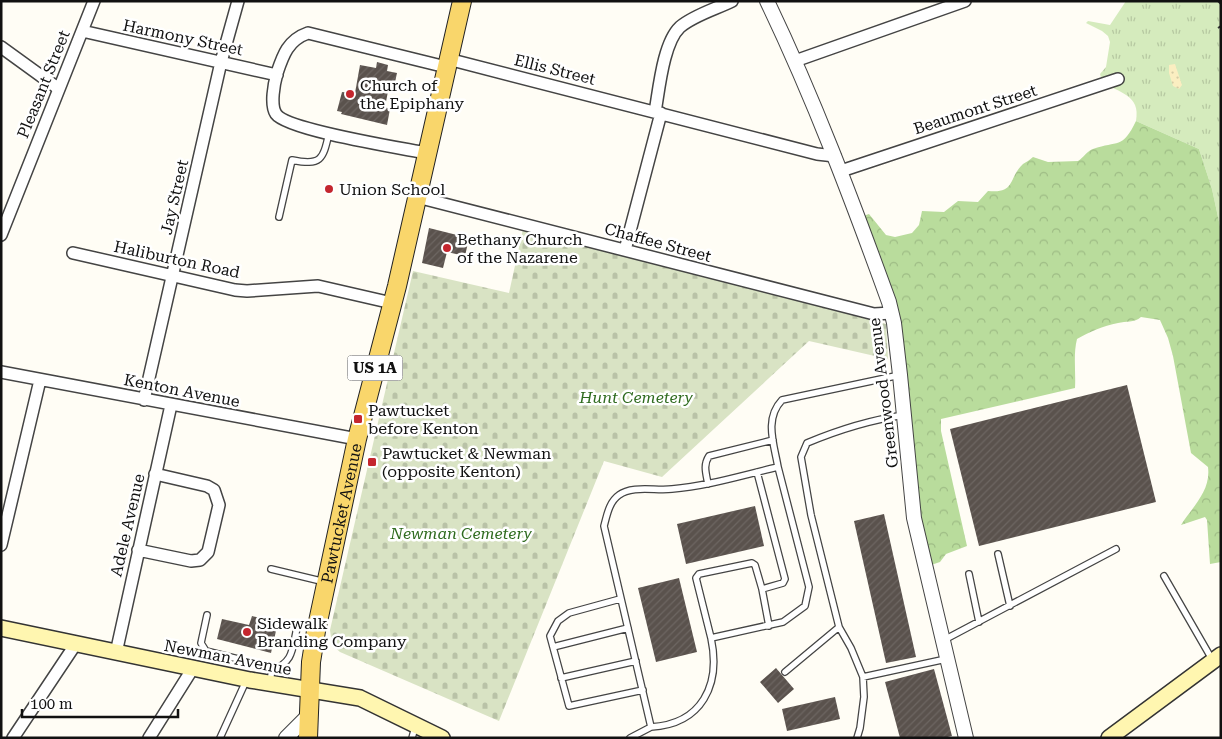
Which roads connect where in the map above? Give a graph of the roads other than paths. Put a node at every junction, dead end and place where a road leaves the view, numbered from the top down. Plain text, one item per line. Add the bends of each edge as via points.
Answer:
1 (94, 1) edge
2 (238, 1) edge
3 (462, 1) edge
4 (732, 1) edge
5 (767, 1) edge
6 (965, 1) edge
7 (82, 31) junction
8 (1, 47) edge
9 (795, 61) junction
10 (221, 62) junction
11 (447, 63) junction
12 (277, 75) junction
13 (1118, 79) dead end
14 (60, 89) junction
15 (658, 113) junction
16 (329, 133) junction
17 (426, 153) junction
18 (835, 156) junction
19 (842, 171) junction
20 (417, 197) junction
21 (279, 217) dead end
22 (4, 221) edge
23 (1, 235) edge
24 (625, 250) junction
25 (73, 253) dead end
26 (172, 276) junction
27 (392, 303) junction
28 (892, 313) junction
29 (1, 372) edge
30 (900, 375) junction
31 (40, 380) junction
32 (144, 400) junction
33 (171, 405) junction
34 (904, 415) junction
35 (357, 439) junction
36 (773, 440) junction
37 (778, 467) junction
38 (757, 472) junction
39 (155, 474) junction
40 (708, 484) junction
41 (1, 545) edge
42 (1116, 549) dead end
43 (138, 550) junction
44 (998, 554) dead end
45 (271, 569) dead end
46 (969, 574) dead end
47 (1164, 576) dead end
48 (327, 582) junction
49 (762, 590) junction
50 (620, 599) junction
51 (1010, 606) junction
52 (207, 615) dead end
53 (979, 622) junction
54 (769, 626) junction
55 (839, 627) junction
56 (1, 628) edge
57 (297, 628) dead end
58 (628, 628) junction
59 (711, 638) junction
60 (944, 640) junction
61 (75, 645) junction
62 (553, 648) junction
63 (116, 653) junction
64 (948, 658) junction
65 (1217, 658) edge
66 (636, 661) junction
67 (193, 668) junction
68 (785, 672) dead end
69 (271, 677) junction
70 (862, 677) junction
71 (561, 678) junction
72 (247, 679) junction
73 (643, 690) junction
74 (310, 691) junction
75 (308, 716) junction
76 (651, 727) junction
77 (414, 731) edge
78 (13, 738) edge
79 (149, 738) edge
80 (220, 738) edge
81 (286, 738) edge
82 (308, 738) edge
83 (442, 738) edge
84 (630, 738) edge
85 (857, 738) edge
86 (966, 738) edge
87 (1109, 738) edge

1 - 7 street, Pleasant Street
2 - 10 street, Jay Street
3 - 11 main road, Pawtucket Avenue / US 1A
4 - 15 street via 689,22 674,35 669,46
5 - 9 street, Greenwood Avenue
6 - 9 street
7 - 10 street, Harmony Street
7 - 14 street, Pleasant Street
8 - 14 street
9 - 18 street, Greenwood Avenue
10 - 12 street, Harmony Street
10 - 26 street, Jay Street
11 - 12 street, Ellis Street via 308,33 293,40 286,48
11 - 15 street, Ellis Street
11 - 17 main road, Pawtucket Avenue / US 1A
12 - 16 street, Ellis Street via 273,105 282,120
13 - 19 street, Beaumont Street
14 - 22 street, Pleasant Street
15 - 18 street, Ellis Street
15 - 24 street
16 - 17 street, Ellis Street
16 - 21 lane via 319,160 310,164 292,160
17 - 20 main road, Pawtucket Avenue / US 1A
18 - 19 street, Greenwood Avenue
19 - 28 street, Greenwood Avenue
20 - 24 street, Chaffee Street
20 - 27 main road, Pawtucket Avenue / US 1A
22 - 23 street, Pleasant Street
24 - 28 street, Chaffee Street via 874,314
25 - 26 street, Haliburton Road
26 - 27 street, Haliburton Road via 247,291 318,286
26 - 32 street, Jay Street
27 - 35 main road, Pawtucket Avenue / US 1A
28 - 30 street, Greenwood Avenue
29 - 31 street, Kenton Avenue
30 - 34 street, Greenwood Avenue
30 - 36 lane via 782,400 770,423
31 - 32 street, Kenton Avenue
31 - 41 street
32 - 33 street, Kenton Avenue
33 - 35 street, Kenton Avenue
33 - 39 street, Adele Avenue
34 - 55 lane via 855,425 807,443 803,450 801,457 811,515
34 - 60 street, Greenwood Avenue via 914,518
35 - 48 main road, Pawtucket Avenue / US 1A
36 - 37 lane
36 - 40 lane via 709,456 705,462
37 - 38 lane
37 - 54 lane via 809,587 805,606 783,622
38 - 40 lane
38 - 49 lane via 785,579 784,583
39 - 43 street, Adele Avenue
39 - 43 street via 207,486 214,490 219,505 208,552 200,560
40 - 50 lane via 629,491 612,502 604,526
42 - 51 lane
43 - 63 street, Adele Avenue
44 - 51 lane
45 - 48 lane
46 - 53 lane
47 - 65 lane
48 - 74 main road, Pawtucket Avenue / US 1A via 311,662
49 - 54 lane
49 - 59 lane via 752,563 699,574 696,578
50 - 58 lane
50 - 62 lane via 569,613 558,620 550,636
51 - 53 lane
52 - 69 lane via 201,642 206,651 267,666
53 - 60 lane
54 - 59 lane
55 - 68 lane
55 - 70 lane
56 - 61 main road, Newman Avenue
57 - 69 lane via 290,657 285,666
58 - 62 lane
58 - 66 lane
59 - 76 lane via 714,653 712,682 704,699 690,716 667,726
60 - 64 street, Greenwood Avenue
61 - 63 main road, Newman Avenue
61 - 78 street
62 - 71 lane
63 - 67 main road, Newman Avenue
64 - 70 lane
64 - 86 street, Greenwood Avenue
65 - 87 main road
66 - 71 lane
66 - 73 lane
67 - 72 main road, Newman Avenue
67 - 79 street
69 - 72 main road, Newman Avenue
69 - 74 main road, Newman Avenue
70 - 85 lane via 864,697
71 - 73 lane via 569,706
72 - 80 lane
73 - 76 lane
74 - 75 main road, Pawtucket Avenue / US 1A
74 - 77 main road, Newman Avenue via 360,698
75 - 81 street
75 - 82 main road, Pawtucket Avenue / US 1A
76 - 84 lane
77 - 83 main road, Newman Avenue

